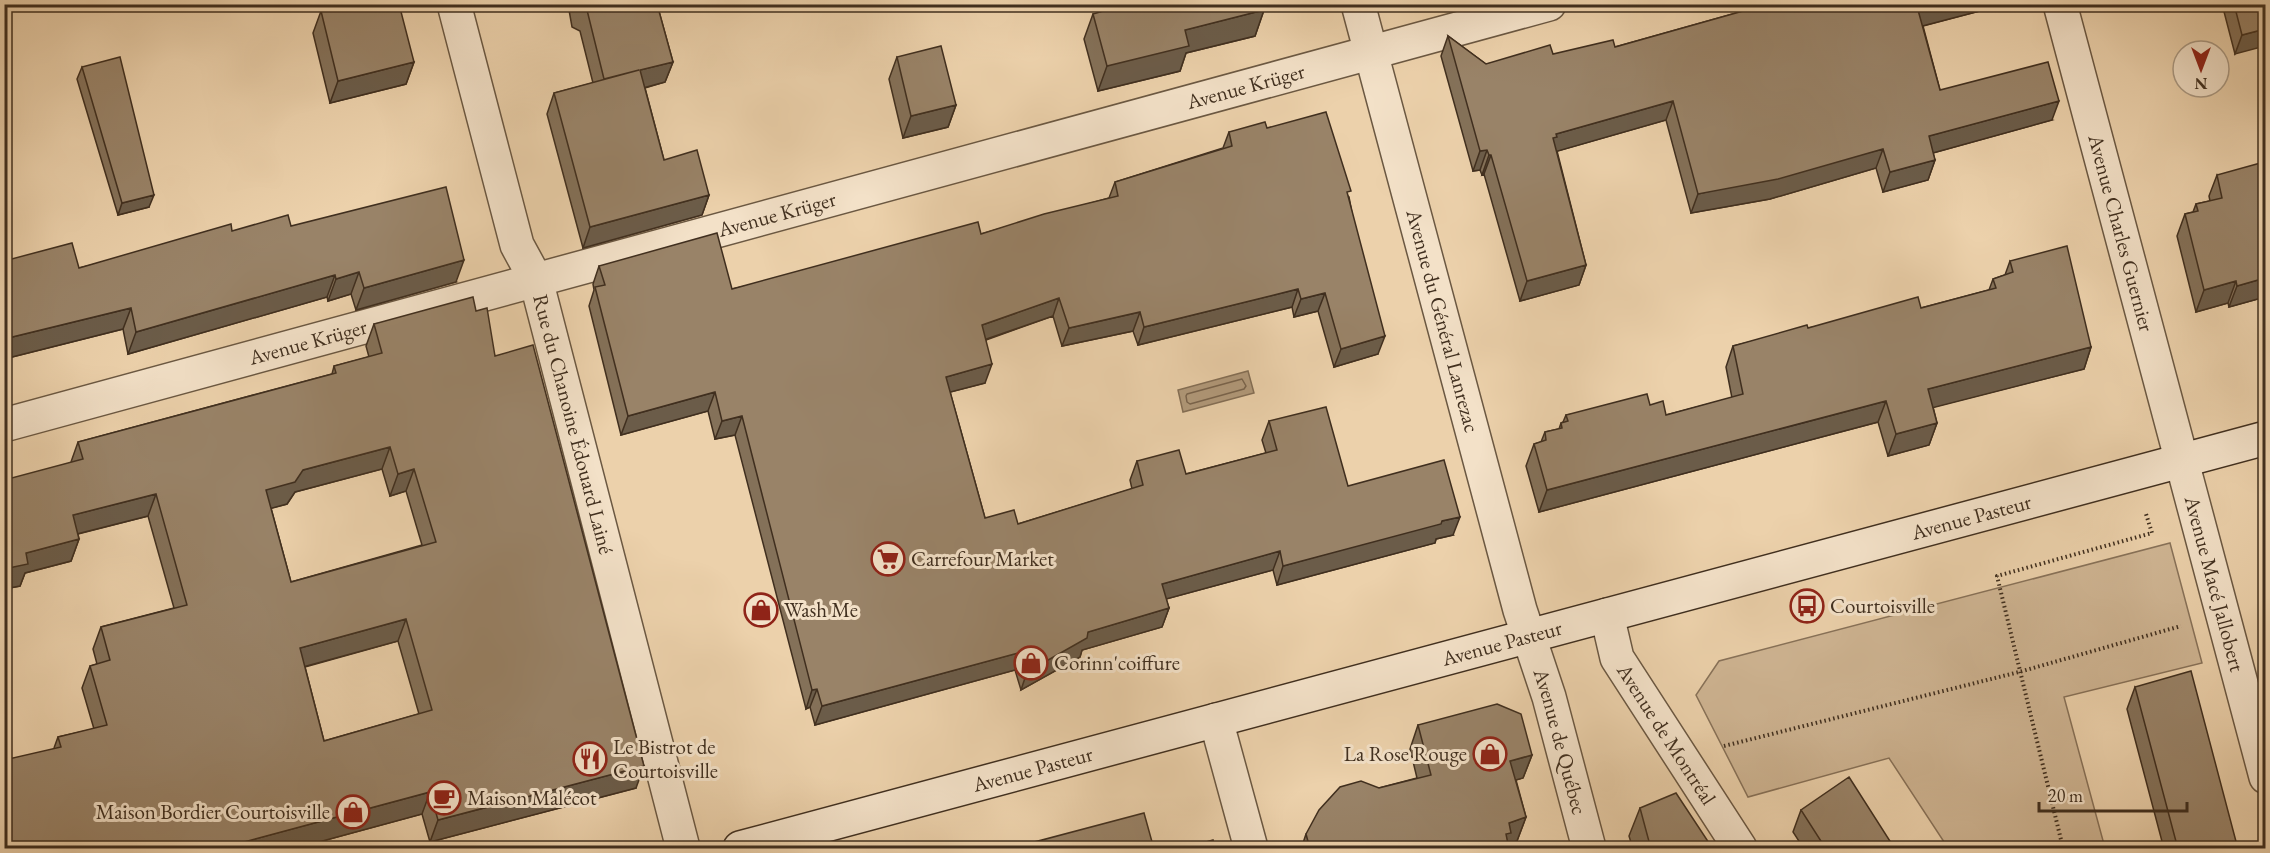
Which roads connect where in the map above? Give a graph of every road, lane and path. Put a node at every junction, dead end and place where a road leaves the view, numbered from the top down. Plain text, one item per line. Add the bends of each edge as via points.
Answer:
1 (454, 4) edge
2 (1358, 4) edge
3 (1549, 4) edge
4 (2060, 4) edge
5 (1371, 53) junction
6 (536, 280) junction
7 (4, 424) edge
8 (2265, 438) edge
9 (2181, 460) junction
10 (2133, 473) junction
11 (1607, 615) junction
12 (2222, 615) junction
13 (1530, 636) junction
14 (2019, 672) junction
15 (1216, 720) junction
16 (1682, 756) junction
17 (2265, 777) edge
18 (683, 849) edge
19 (740, 849) edge
20 (1251, 849) edge
21 (1588, 849) edge
22 (1740, 849) edge
23 (2063, 849) edge

1 - 6 street, Rue du Chanoine Édouard Lainé via 517,244
2 - 5 street, Avenue du Général Lanrezac
3 - 5 street, Avenue Krüger
4 - 9 street, Avenue Charles Guernier
5 - 6 street, Avenue Krüger
5 - 13 street, Avenue du Général Lanrezac
6 - 7 street, Avenue Krüger
6 - 18 street, Rue du Chanoine Édouard Lainé
8 - 9 street, Avenue Pasteur
9 - 10 street, Avenue Pasteur
9 - 12 street, Avenue Macé Jallobert
10 - 11 street, Avenue Pasteur
10 - 14 path via 2152,532 1997,576
11 - 13 street, Avenue Pasteur
11 - 16 street, Avenue de Montréal via 1617,658
12 - 14 path
12 - 17 street, Avenue Macé Jallobert
13 - 15 street, Avenue Pasteur
13 - 21 street, Avenue de Québec
14 - 16 path
14 - 23 path
15 - 19 street, Avenue Pasteur
15 - 20 street
16 - 22 street, Avenue de Montréal

